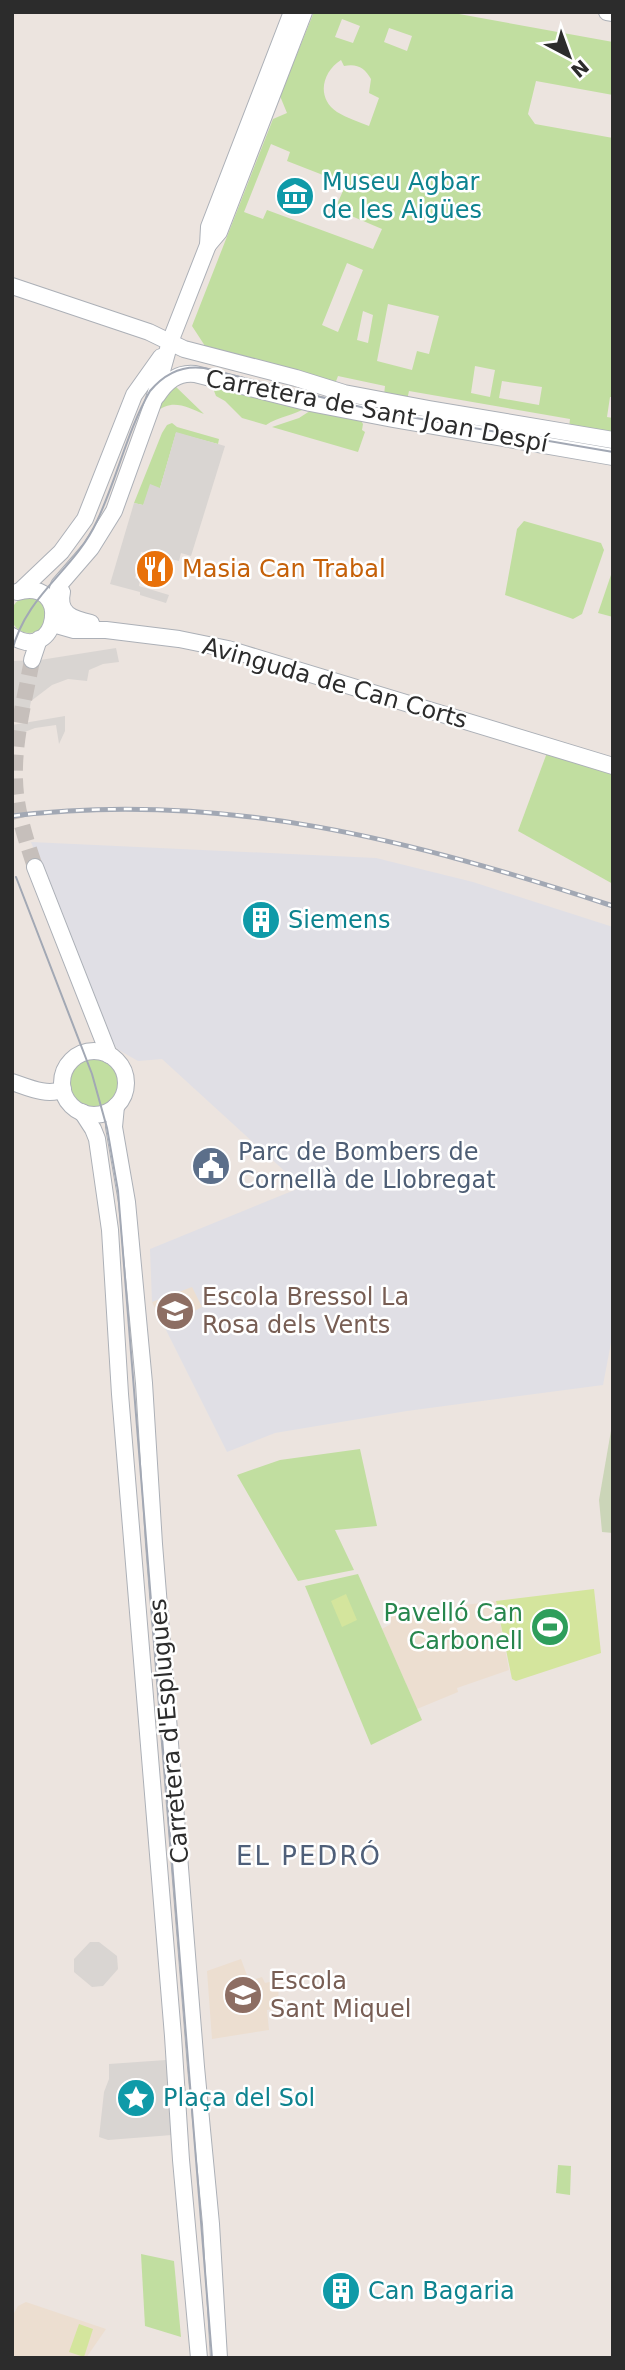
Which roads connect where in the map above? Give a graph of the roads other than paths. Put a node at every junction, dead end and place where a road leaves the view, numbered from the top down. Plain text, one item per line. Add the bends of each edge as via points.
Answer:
1 (292, 12) edge
2 (304, 12) edge
3 (607, 12) edge
4 (613, 13) edge
5 (208, 245) junction
6 (12, 286) edge
7 (170, 342) junction
8 (175, 377) junction
9 (153, 403) junction
10 (613, 440) edge
11 (613, 457) edge
12 (87, 563) dead end
13 (16, 593) edge
14 (53, 616) junction
15 (106, 630) junction
16 (15, 638) edge
17 (39, 639) junction
18 (613, 766) edge
19 (86, 1052) junction
20 (109, 1055) junction
21 (12, 1082) edge
22 (65, 1094) junction
23 (116, 1106) junction
24 (82, 1112) junction
25 (199, 2358) edge
26 (219, 2358) edge

1 - 5 street via 209,227
2 - 5 street via 219,232
3 - 4 street
5 - 7 street
6 - 7 street, Carretera de Sant Joan Despí
7 - 8 street
7 - 9 street
7 - 10 street, Carretera de Sant Joan Despí via 368,398
7 - 13 street via 134,395 85,519 61,552
8 - 9 street, Carretera de Sant Joan Despí
8 - 11 street, Carretera de Sant Joan Despí via 195,374 310,403
9 - 14 street via 110,519 58,585
12 - 15 street via 63,589 61,604 70,617
13 - 14 street via 41,593
14 - 15 street, Avinguda de Can Corts via 74,630
14 - 17 street via 47,633
15 - 18 street, Avinguda de Can Corts via 228,649
16 - 17 street
16 - 17 street via 27,661
19 - 20 street
19 - 20 street via 90,1034 31,869
19 - 22 street via 69,1064 63,1076
20 - 23 street via 125,1078 124,1093
21 - 22 street
22 - 24 street
23 - 24 street via 103,1114
23 - 26 street, Carretera d'Esplugues via 114,1127 127,1202 144,1383
24 - 25 street, Carretera d'Esplugues via 97,1139 108,1214

